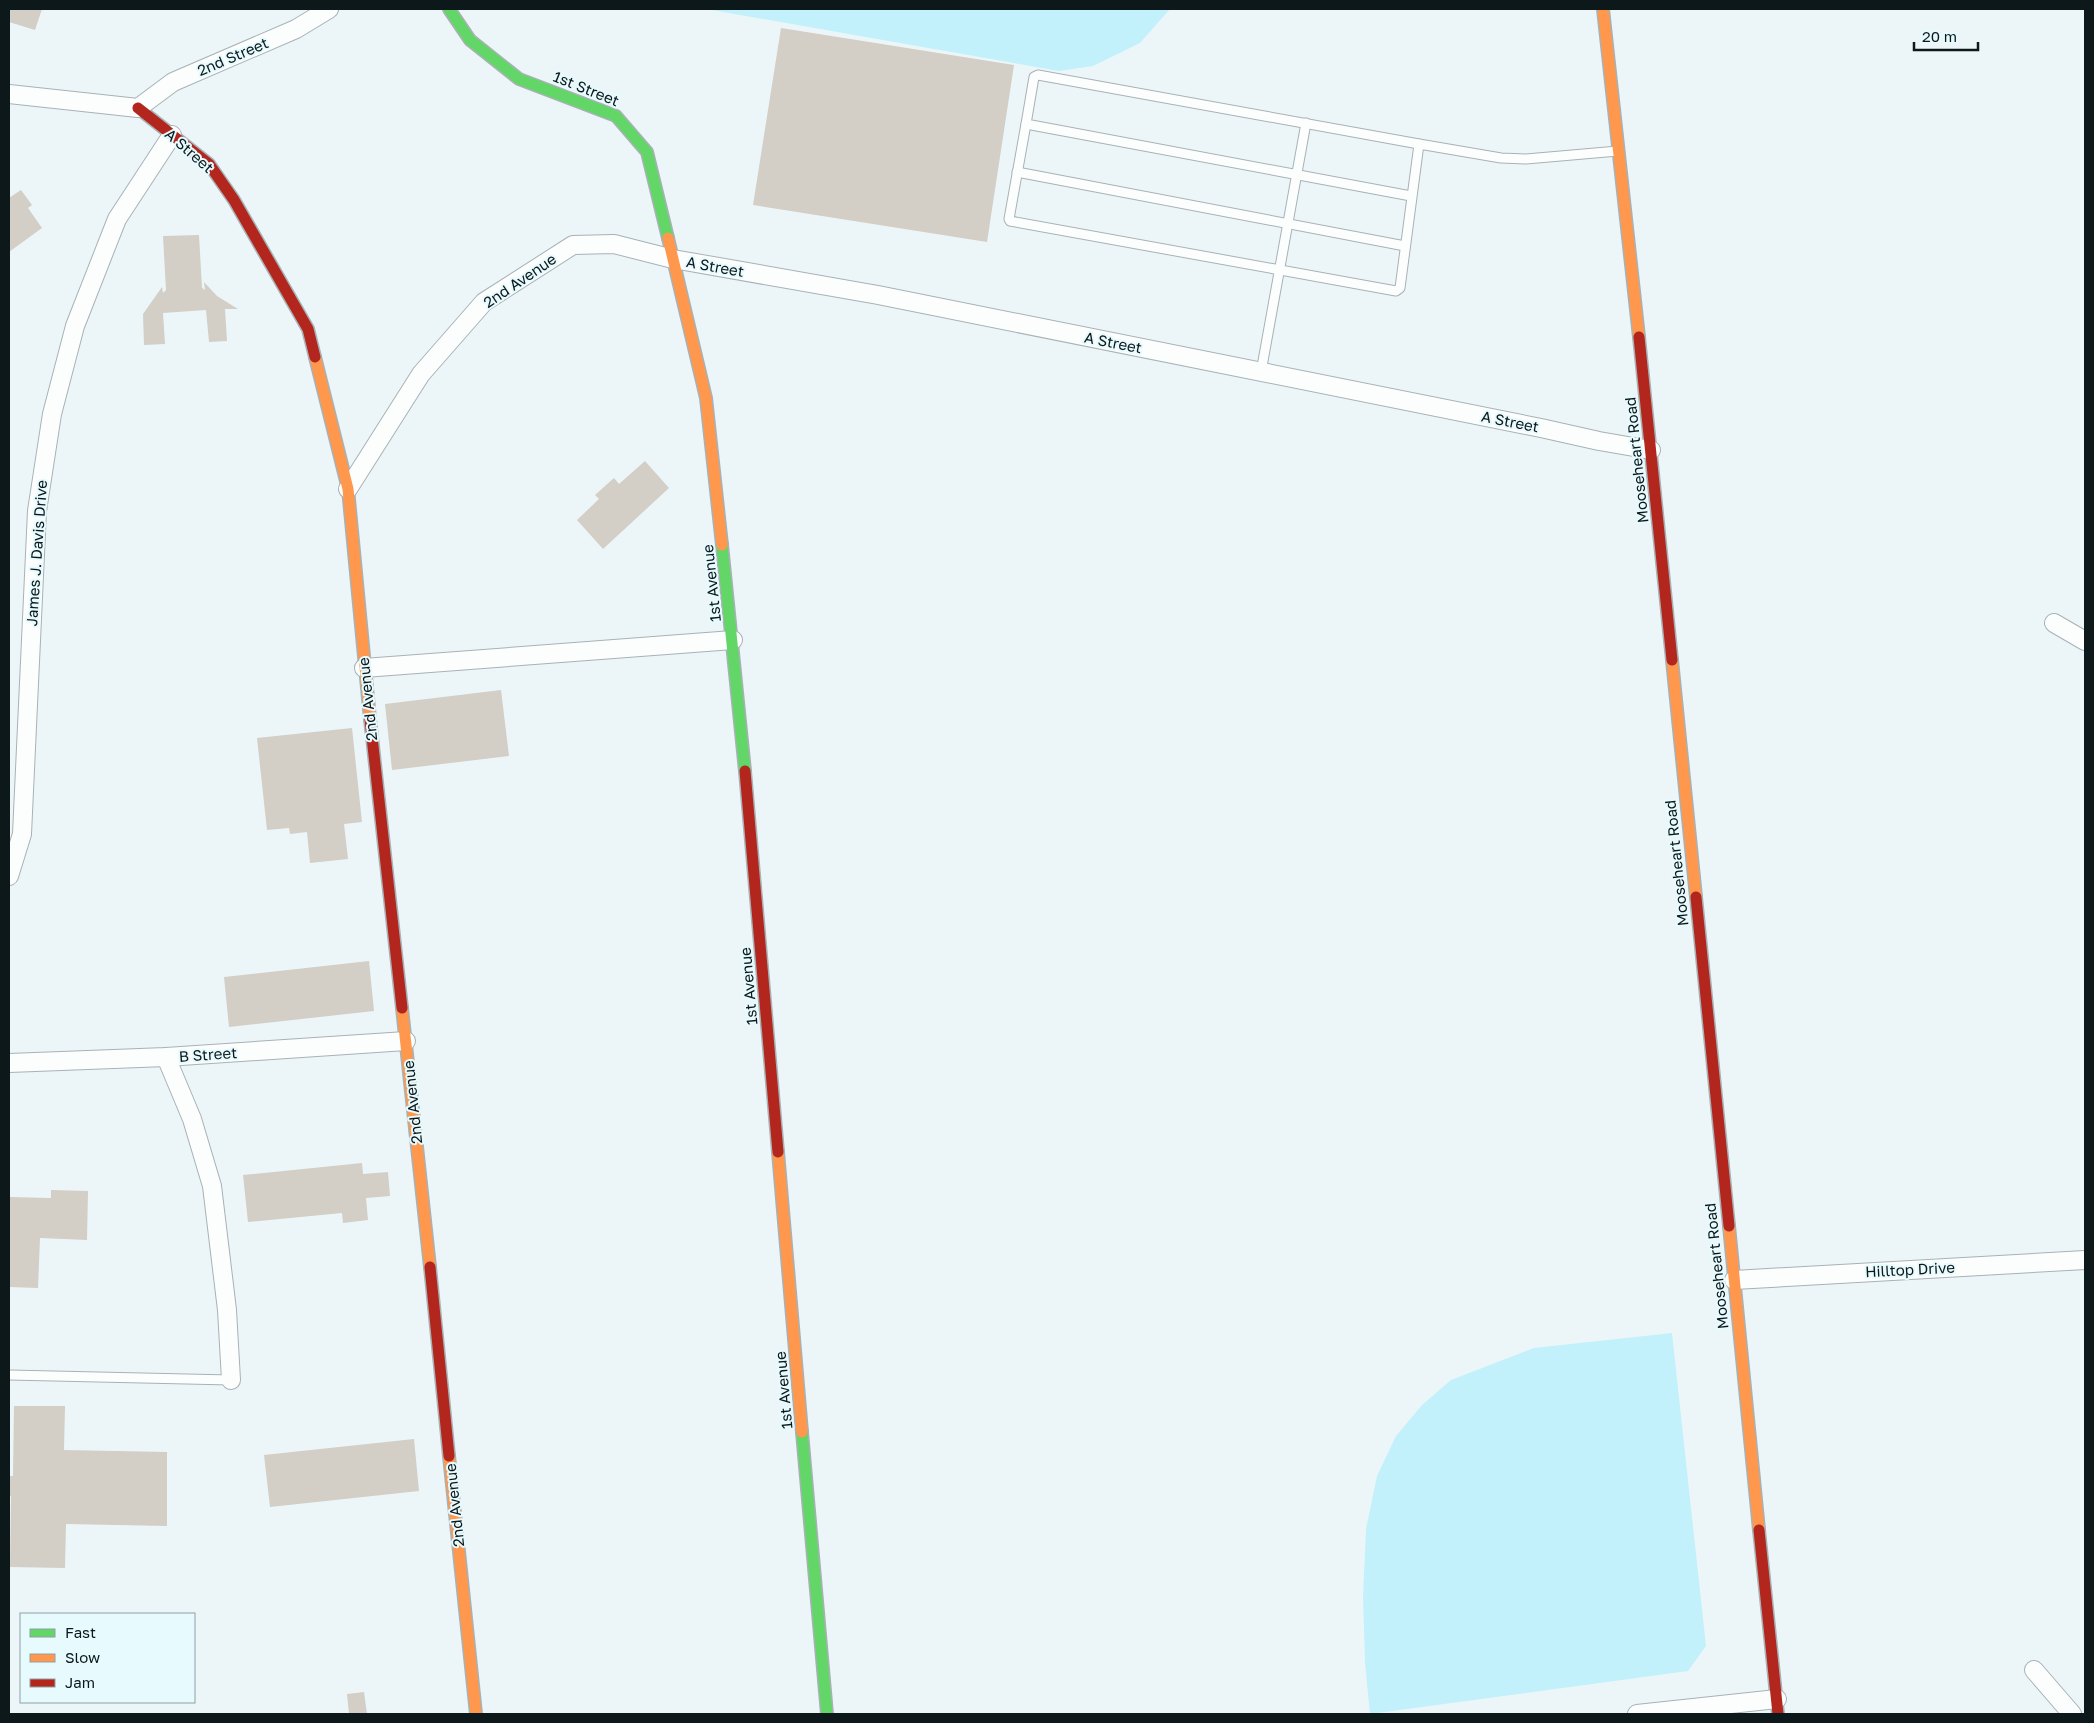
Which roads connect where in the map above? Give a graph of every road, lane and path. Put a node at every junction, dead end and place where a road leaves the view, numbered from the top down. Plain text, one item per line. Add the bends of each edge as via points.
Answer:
1 (329, 9) edge
2 (449, 9) edge
3 (1603, 9) edge
4 (9, 94) edge
5 (138, 108) junction
6 (1306, 123) junction
7 (1026, 124) junction
8 (172, 135) junction
9 (1419, 144) junction
10 (1618, 151) junction
11 (1017, 172) junction
12 (1297, 175) junction
13 (1412, 196) junction
14 (234, 200) joint
15 (1288, 223) junction
16 (573, 245) joint
17 (1405, 246) junction
18 (673, 259) junction
19 (1280, 270) junction
20 (1261, 372) junction
21 (1651, 450) junction
22 (348, 489) junction
23 (2054, 623) dead end
24 (733, 640) junction
25 (2085, 641) edge
26 (364, 668) junction
27 (9, 876) edge
28 (406, 1041) junction
29 (166, 1057) junction
30 (9, 1063) edge
31 (2085, 1260) edge
32 (1734, 1280) junction
33 (9, 1375) edge
34 (232, 1380) joint
35 (2034, 1670) dead end
36 (1777, 1707) edge
37 (476, 1714) edge
38 (827, 1714) edge
39 (1637, 1714) edge
40 (2072, 1714) edge

1 - 5 street, 2nd Street via 296,29 173,82
2 - 18 street, 1st Street via 470,40 520,79 616,116 647,152
3 - 10 street, Mooseheart Road
4 - 5 street
5 - 8 street, A Street
6 - 7 lane via 1038,75 1034,77
6 - 9 lane
6 - 12 lane
7 - 11 lane
7 - 12 lane
8 - 14 street, A Street via 209,164
8 - 27 street, James J. Davis Drive via 117,219 75,326 52,414 37,511 22,834
9 - 10 lane via 1526,159
9 - 13 lane
10 - 21 street, Mooseheart Road
11 - 15 lane
11 - 19 lane via 1010,221
12 - 13 lane
12 - 15 lane
13 - 17 lane
14 - 22 street, 2nd Avenue via 308,329
15 - 17 lane
15 - 19 lane
16 - 18 street, A Street via 614,244
16 - 22 street, 2nd Avenue via 484,302 421,374
17 - 19 lane via 1400,288 1396,291
18 - 20 street, A Street via 878,295
18 - 24 street, 1st Avenue via 706,398
19 - 20 lane
20 - 21 street, A Street
21 - 32 street, Mooseheart Road
22 - 26 street, 2nd Avenue
23 - 25 street
24 - 26 street
24 - 38 street, 1st Avenue
26 - 28 street, 2nd Avenue
28 - 29 street, B Street
28 - 37 street, 2nd Avenue
29 - 30 street, B Street
29 - 34 street via 192,1119 212,1186
31 - 32 street, Hilltop Drive
32 - 36 street, Mooseheart Road
33 - 34 lane
35 - 40 street
36 - 39 street

